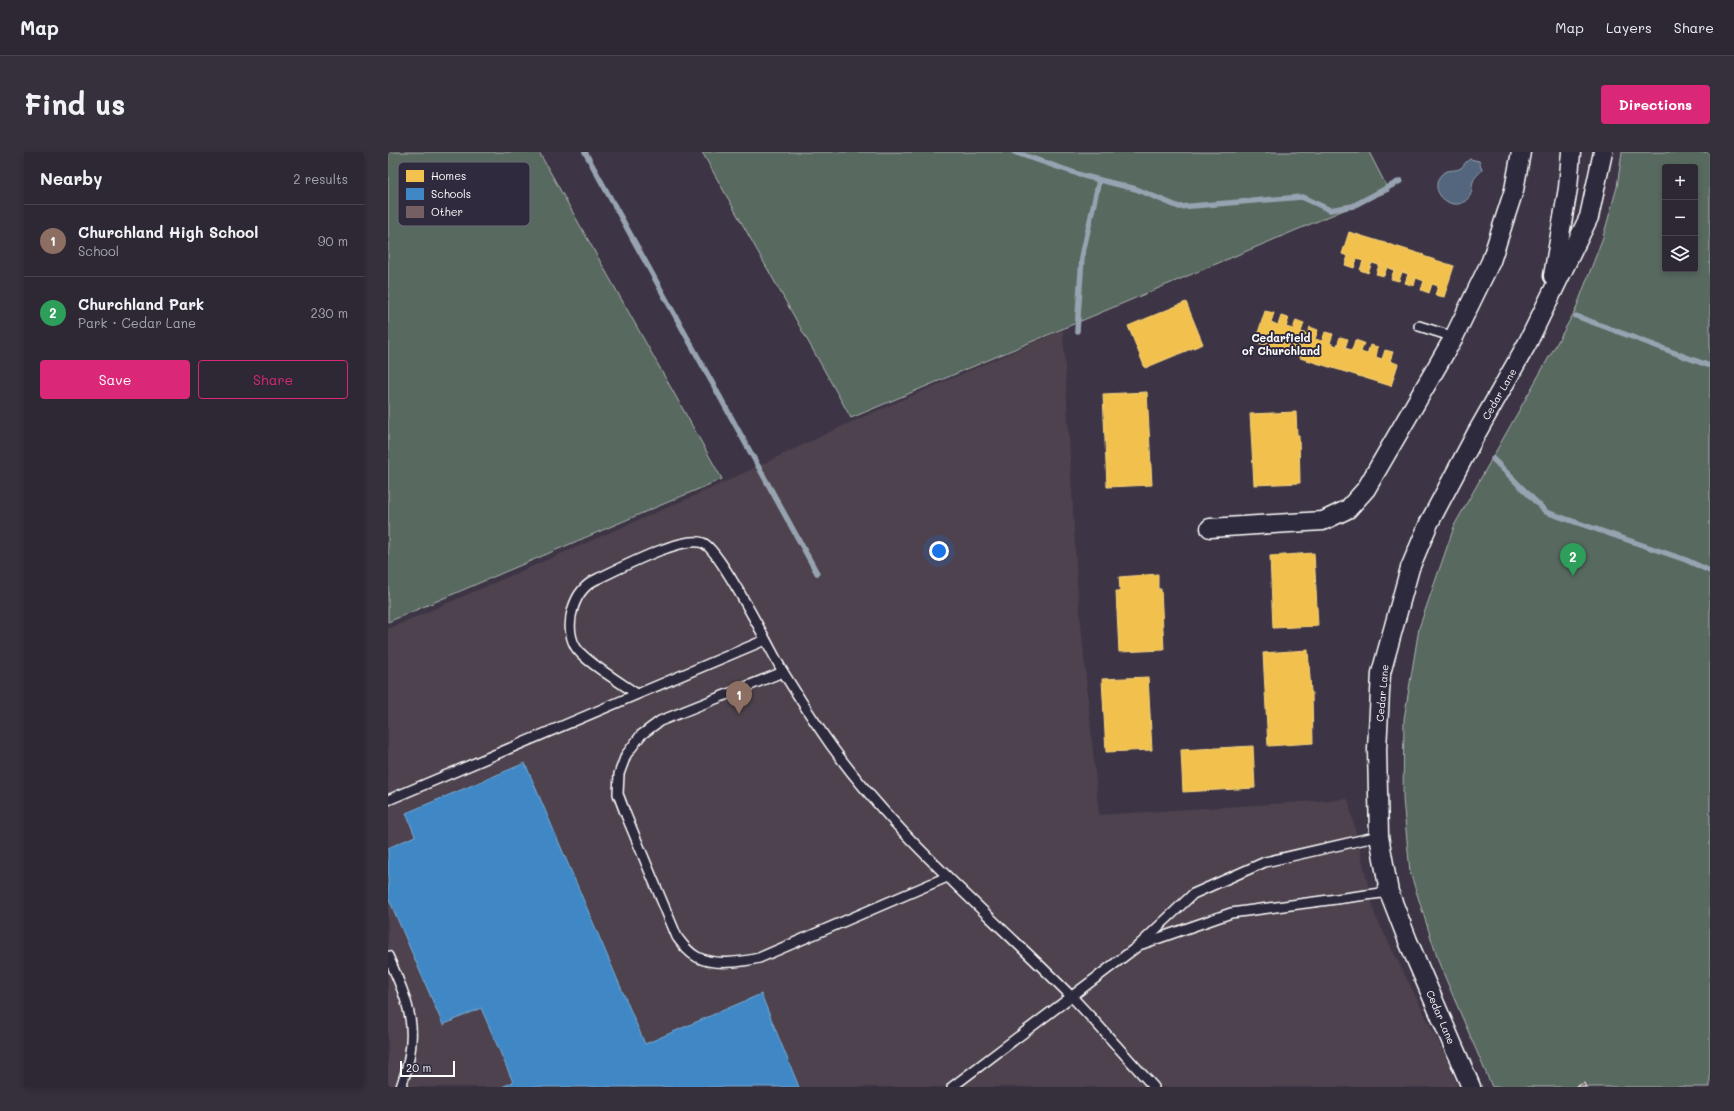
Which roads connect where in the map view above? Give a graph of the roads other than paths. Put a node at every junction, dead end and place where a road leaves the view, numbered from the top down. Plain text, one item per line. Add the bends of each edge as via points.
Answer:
1 (1521, 152) edge
2 (1571, 152) edge
3 (1603, 152) edge
4 (1550, 294) junction
5 (1419, 326) dead end
6 (1454, 337) junction
7 (1210, 528) dead end
8 (765, 640) junction
9 (783, 672) junction
10 (637, 694) junction
11 (388, 800) edge
12 (1379, 836) junction
13 (947, 877) junction
14 (1389, 892) junction
15 (1138, 946) junction
16 (388, 956) edge
17 (1071, 996) junction
18 (401, 1087) edge
19 (952, 1087) edge
20 (1154, 1087) edge
21 (1471, 1087) edge

1 - 6 street via 1514,190 1491,261
2 - 4 street, Cedar Lane via 1568,188
3 - 4 street, Cedar Lane via 1589,216
4 - 12 street, Cedar Lane via 1527,344 1429,523 1410,568 1381,673 1377,749
5 - 6 lane
6 - 7 street via 1366,489 1348,509 1323,521 1310,523
8 - 9 lane
8 - 10 lane
8 - 10 lane via 716,554 704,543 676,544 592,581 578,595 571,614 570,632 575,648
9 - 13 lane via 834,751 884,812
9 - 13 lane via 660,721 641,735 626,755 619,774 618,794 626,815 677,937 686,949 698,958 713,960 738,963 759,958
10 - 11 lane
12 - 14 street, Cedar Lane
12 - 15 lane via 1265,862 1193,894
13 - 17 lane
14 - 15 lane via 1231,913
14 - 21 street, Cedar Lane
15 - 17 lane
16 - 18 lane via 406,999 411,1020 409,1062
17 - 19 lane
17 - 20 lane

